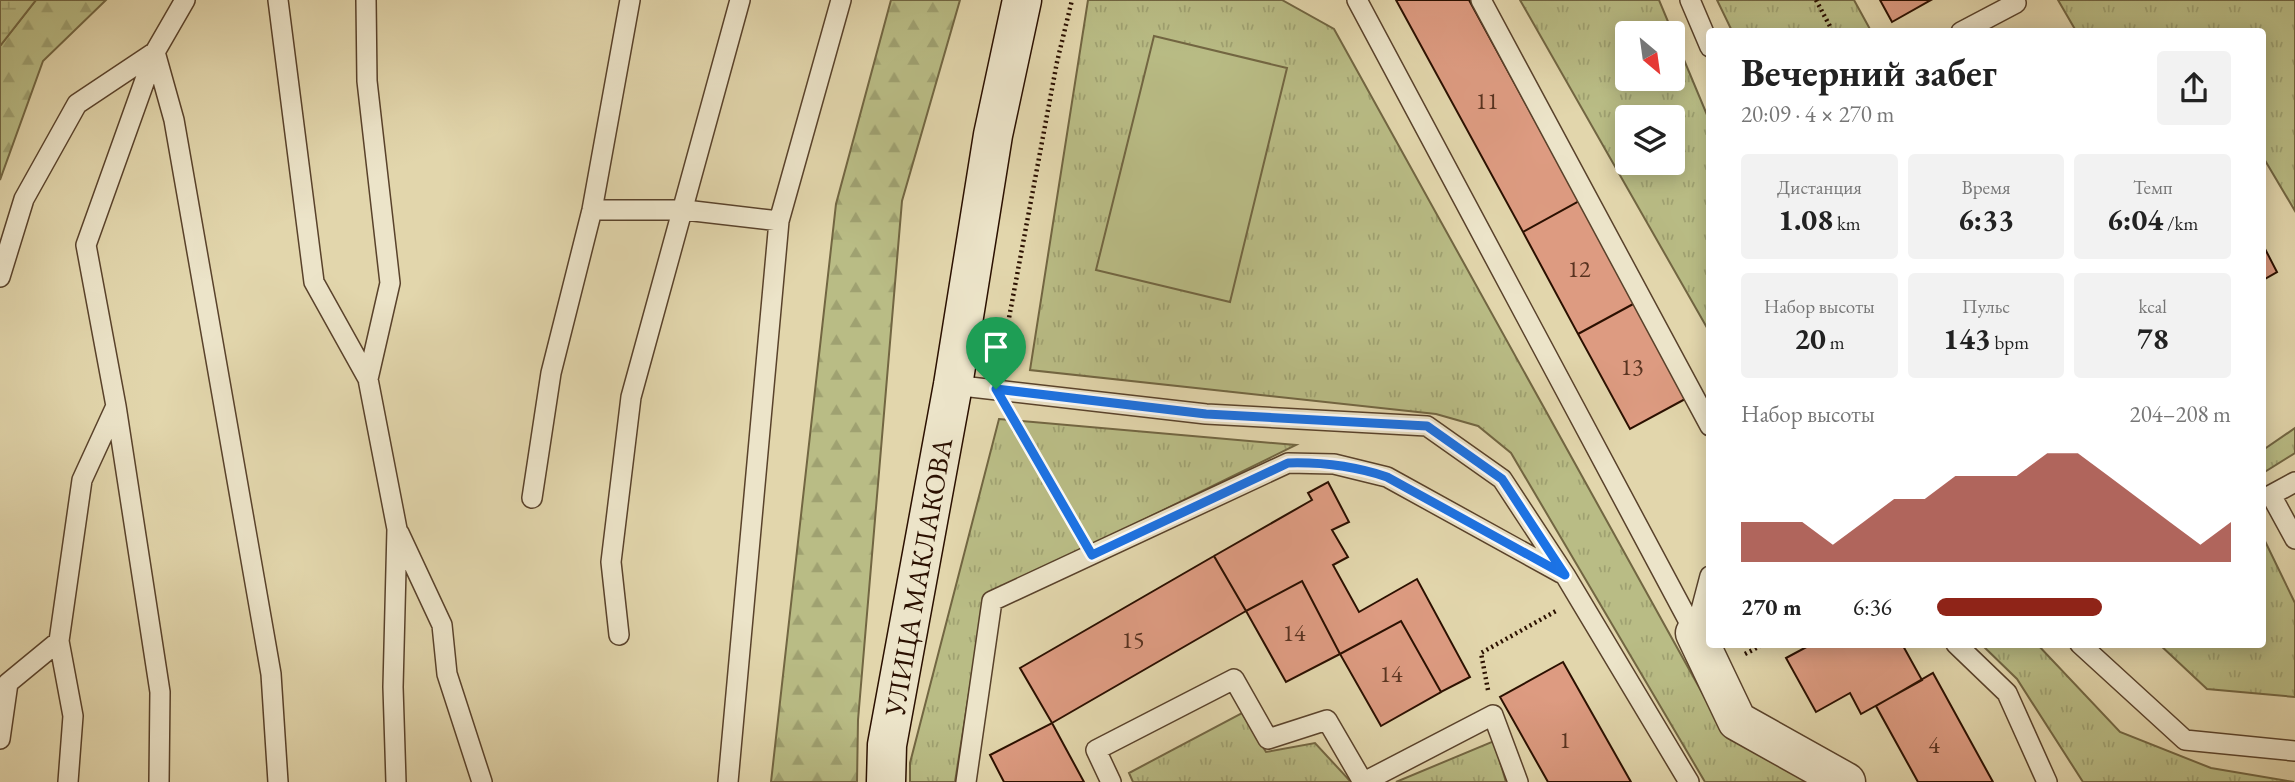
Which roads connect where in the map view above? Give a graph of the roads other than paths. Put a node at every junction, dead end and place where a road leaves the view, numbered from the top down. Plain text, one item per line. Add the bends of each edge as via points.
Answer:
1 (185, 0) edge
2 (278, 0) edge
3 (366, 0) edge
4 (630, 0) edge
5 (740, 0) edge
6 (841, 0) edge
7 (1022, 0) edge
8 (1357, 0) edge
9 (1481, 0) edge
10 (1690, 0) edge
11 (2015, 0) edge
12 (1969, 28) edge
13 (1706, 38) edge
14 (155, 52) junction
15 (592, 210) junction
16 (685, 210) junction
17 (779, 221) junction
18 (0, 277) edge
19 (368, 379) junction
20 (953, 385) junction
21 (116, 406) junction
22 (1706, 419) edge
23 (2295, 482) edge
24 (532, 498) dead end
25 (397, 529) junction
26 (2295, 539) edge
27 (1565, 575) junction
28 (1706, 579) edge
29 (1695, 632) junction
30 (618, 635) dead end
31 (59, 641) junction
32 (1960, 648) edge
33 (2084, 648) edge
34 (0, 739) edge
35 (2295, 751) edge
36 (68, 782) edge
37 (159, 782) edge
38 (278, 782) edge
39 (396, 782) edge
40 (482, 782) edge
41 (728, 782) edge
42 (886, 782) edge
43 (965, 782) edge
44 (1111, 782) edge
45 (1363, 782) edge
46 (1518, 782) edge
47 (1689, 782) edge
48 (1846, 782) edge
49 (2047, 782) edge

1 - 14 lane
2 - 19 lane via 314,282
3 - 19 lane via 367,81 390,283
4 - 15 lane
5 - 16 lane
6 - 17 lane
7 - 20 street, УЛИЦА МАКЛАКОВА via 993,135
8 - 29 lane
9 - 22 lane
10 - 13 lane
11 - 12 lane
14 - 18 lane via 77,104 24,199
14 - 21 lane via 86,245
14 - 38 lane via 174,120 271,674
15 - 16 lane
15 - 24 lane via 551,373
16 - 17 lane
16 - 30 lane via 631,397 611,562
17 - 41 lane
19 - 25 lane
20 - 27 lane via 1206,414 1427,426 1502,479
20 - 42 street, УЛИЦА МАКЛАКОВА via 887,745
21 - 31 lane via 82,480
21 - 37 lane via 160,692
23 - 26 lane via 2271,495
25 - 39 lane
25 - 40 lane via 442,625 447,674
27 - 43 lane via 1387,477 1356,467 1288,463 992,601
27 - 47 lane
28 - 29 lane
29 - 48 street via 1737,720
31 - 34 lane via 8,682
31 - 36 lane via 73,716
32 - 49 lane via 2007,693
33 - 35 lane via 2185,740
44 - 45 lane via 1096,750 1234,679 1268,738 1327,720
45 - 46 lane via 1493,715

